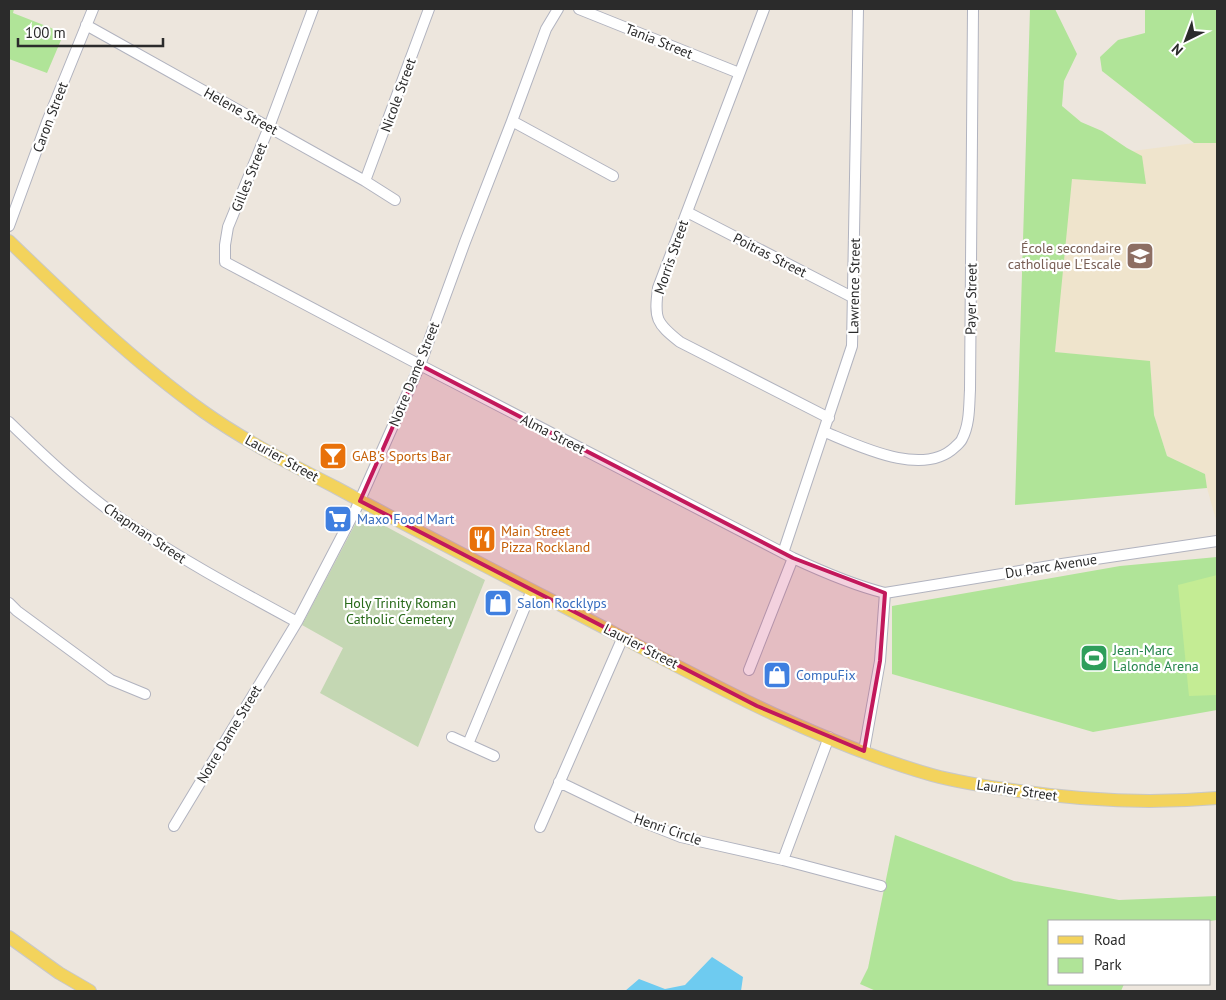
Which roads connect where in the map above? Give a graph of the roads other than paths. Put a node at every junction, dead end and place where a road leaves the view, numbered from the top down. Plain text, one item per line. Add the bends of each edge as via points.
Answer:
1 (93, 9) edge
2 (313, 9) edge
3 (429, 9) edge
4 (558, 9) edge
5 (579, 9) edge
6 (764, 9) edge
7 (858, 9) edge
8 (973, 9) edge
9 (86, 25) junction
10 (739, 74) junction
11 (512, 121) junction
12 (269, 127) junction
13 (613, 176) dead end
14 (365, 181) junction
15 (396, 200) dead end
16 (686, 212) junction
17 (9, 226) edge
18 (9, 241) edge
19 (225, 262) joint
20 (854, 298) junction
21 (420, 366) junction
22 (829, 418) junction
23 (9, 422) edge
24 (824, 432) junction
25 (360, 501) junction
26 (1217, 541) edge
27 (783, 553) junction
28 (793, 558) junction
29 (532, 590) junction
30 (885, 593) junction
31 (9, 602) edge
32 (297, 622) junction
33 (623, 637) junction
34 (749, 670) dead end
35 (145, 694) dead end
36 (452, 737) dead end
37 (829, 737) junction
38 (468, 744) junction
39 (864, 751) junction
40 (494, 756) dead end
41 (559, 782) junction
42 (1217, 798) edge
43 (174, 826) dead end
44 (540, 827) dead end
45 (783, 860) junction
46 (881, 886) dead end
47 (9, 937) edge
48 (9, 948) edge
49 (59, 973) junction
50 (90, 991) edge

1 - 9 street, Caron Street
2 - 12 street, Gilles Street
3 - 14 street, Nicole Street
4 - 11 street, Notre Dame Street via 546,29
5 - 10 street, Tania Street
6 - 10 street, Morris Street
7 - 20 street, Lawrence Street
8 - 24 street, Payer Street via 970,390 962,439 948,454 926,460 904,459
9 - 12 street, Helene Street
9 - 17 street, Caron Street
10 - 16 street, Morris Street
11 - 13 street
11 - 21 street, Notre Dame Street
12 - 14 street, Helene Street
12 - 19 street, Gilles Street via 228,227
14 - 15 street, Helene Street
16 - 20 street, Poitras Street
16 - 22 street, Morris Street via 658,288 655,311 663,328 680,342
18 - 25 main road, Laurier Street via 116,343 205,413
19 - 21 street, Alma Street
20 - 22 street, Lawrence Street via 852,346
21 - 25 street, Notre Dame Street
21 - 27 street, Alma Street
22 - 24 street, Lawrence Street
23 - 32 street, Chapman Street via 58,470 117,516 196,567
24 - 27 street, Lawrence Street
25 - 29 main road, Laurier Street
25 - 32 street, Notre Dame Street
26 - 30 street, Du Parc Avenue
27 - 28 street, Alma Street
28 - 30 street, Alma Street via 826,574
28 - 34 street
29 - 33 main road, Laurier Street
29 - 38 street
30 - 39 street via 880,660
31 - 35 street via 111,680
32 - 43 street, Notre Dame Street
33 - 37 main road, Laurier Street via 757,706
33 - 41 street
36 - 38 street
37 - 39 main road, Laurier Street
37 - 45 street
38 - 40 street
39 - 42 main road, Laurier Street via 953,780 1046,795 1121,802
41 - 44 street
41 - 45 street, Henri Circle via 681,837
45 - 46 street, Henri Circle
47 - 49 main road
48 - 49 main road
49 - 50 main road

